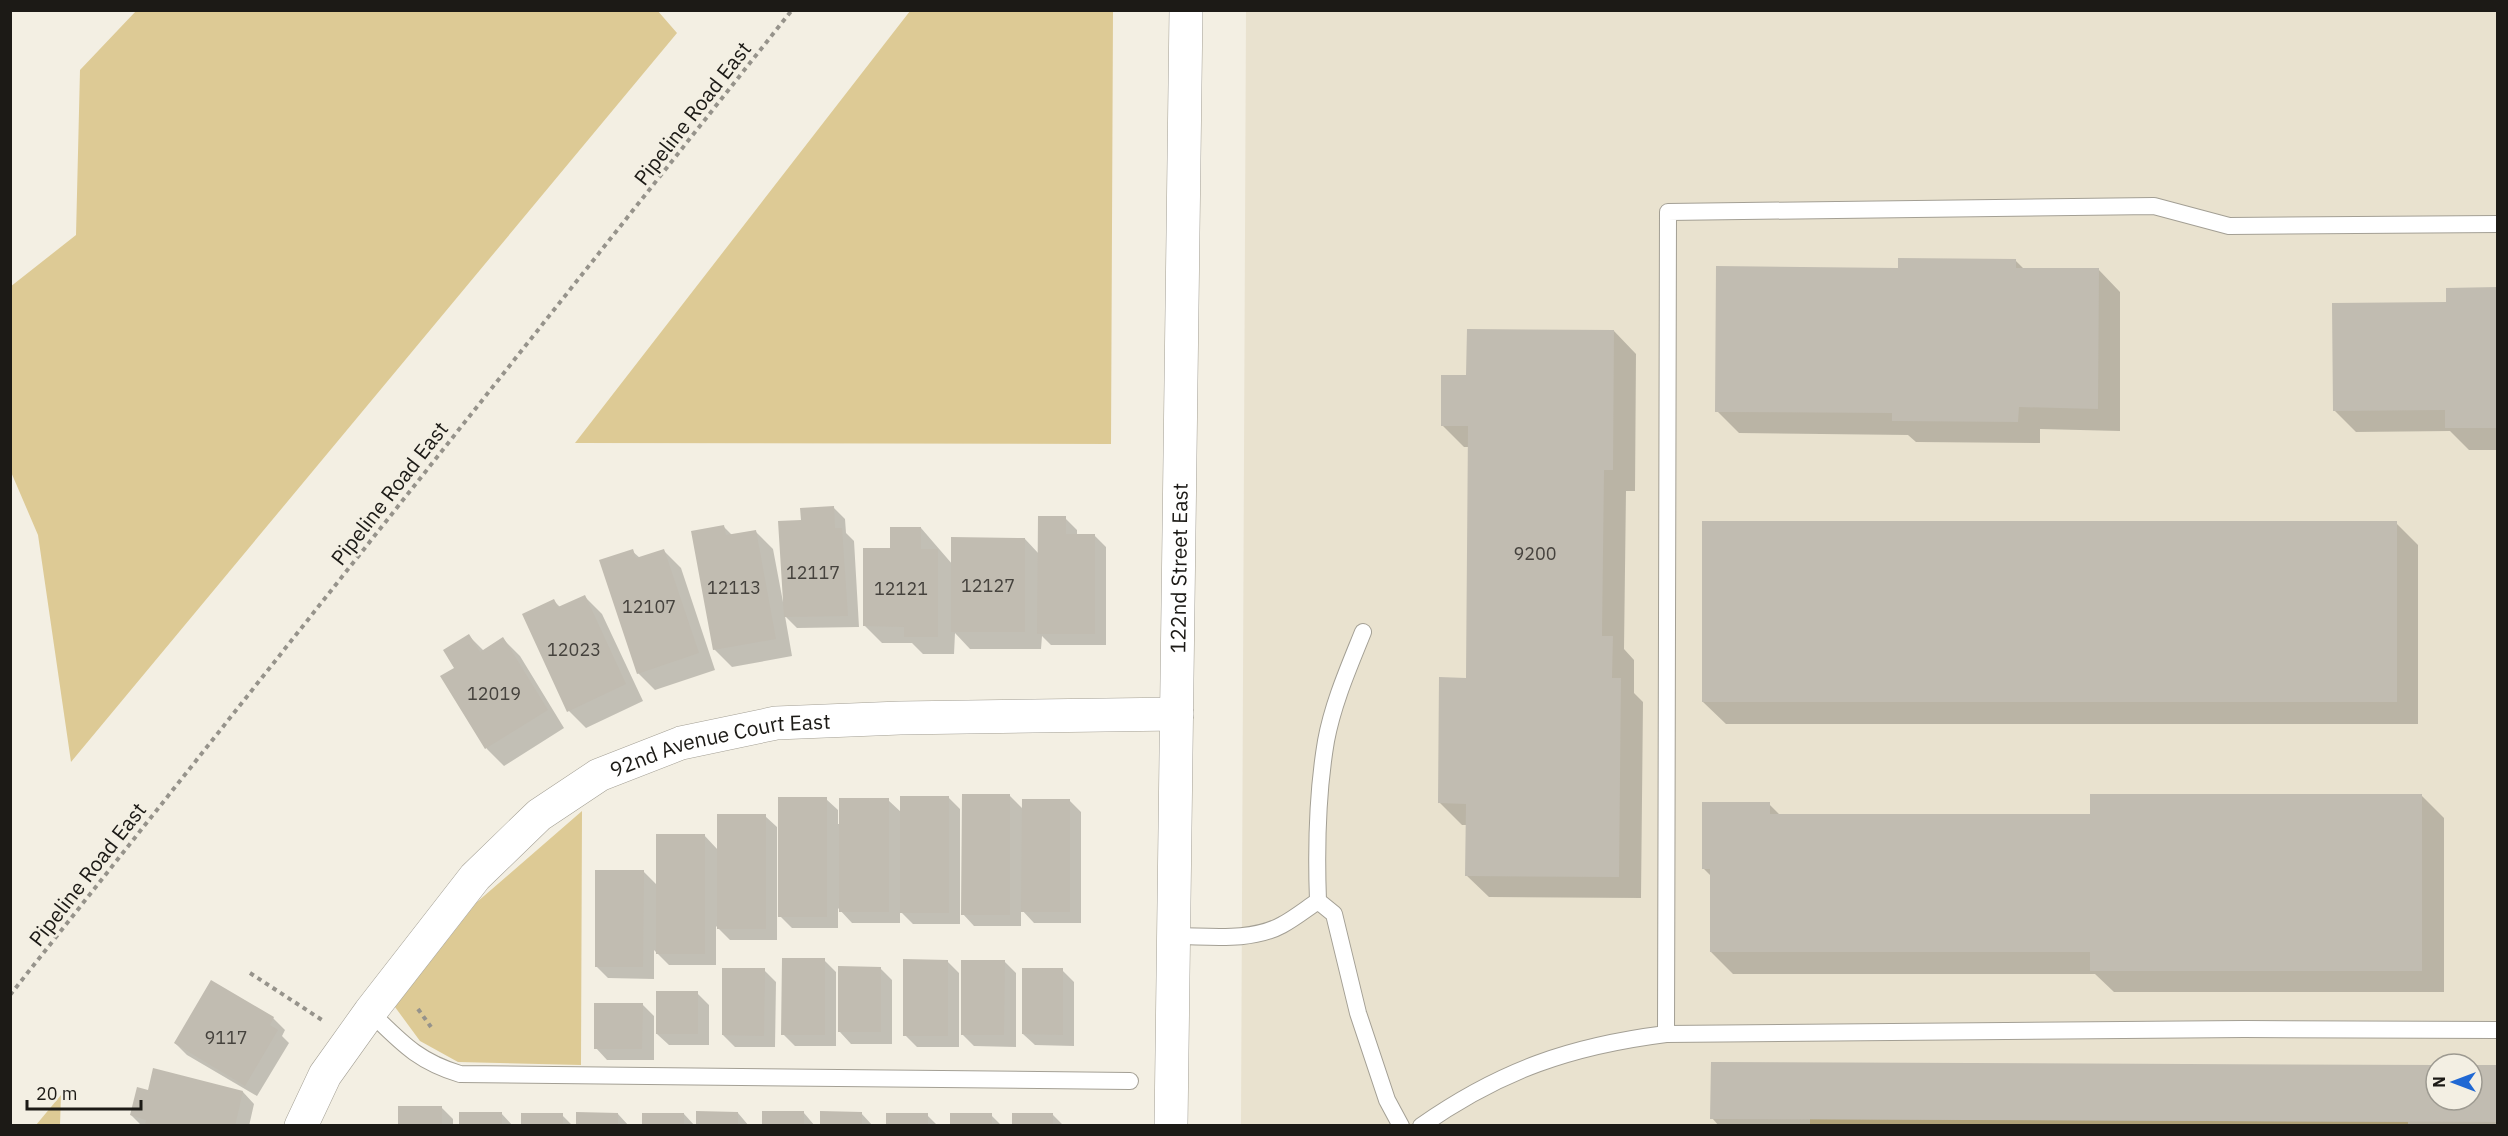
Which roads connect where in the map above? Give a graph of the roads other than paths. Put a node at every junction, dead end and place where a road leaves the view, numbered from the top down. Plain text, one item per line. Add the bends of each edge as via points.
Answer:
1 (1186, 10) edge
2 (2498, 224) edge
3 (1363, 632) dead end
4 (1177, 714) junction
5 (1318, 901) junction
6 (1175, 936) junction
7 (370, 1012) junction
8 (2498, 1030) edge
9 (1666, 1034) junction
10 (1130, 1081) dead end
11 (301, 1125) edge
12 (1171, 1125) edge
13 (1401, 1125) edge
14 (1421, 1125) edge

1 - 4 street, 122nd Street East
2 - 9 lane via 2229,226 2154,206 1668,213
3 - 5 lane via 1326,739 1316,850
4 - 6 street, 122nd Street East
4 - 7 street, 92nd Avenue Court East via 776,723 681,743 599,775 539,815 475,877
5 - 6 lane via 1281,925 1256,934
5 - 13 lane via 1334,914 1358,1013 1387,1100
6 - 12 street, 122nd Street East
7 - 10 lane via 404,1046 435,1066 460,1074
7 - 11 street, 92nd Avenue Court East via 325,1075
8 - 9 lane
9 - 14 lane via 1571,1051 1480,1088

